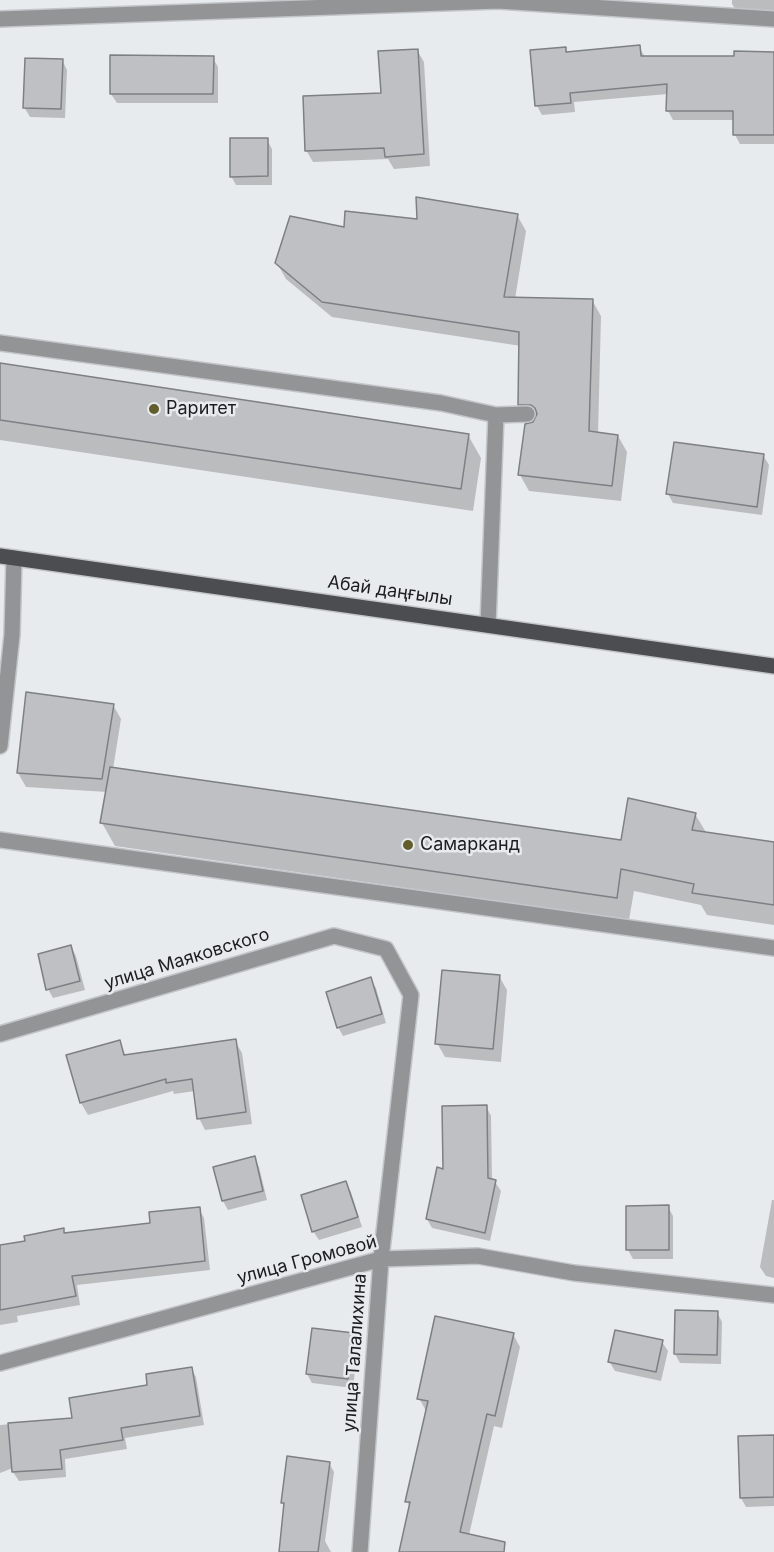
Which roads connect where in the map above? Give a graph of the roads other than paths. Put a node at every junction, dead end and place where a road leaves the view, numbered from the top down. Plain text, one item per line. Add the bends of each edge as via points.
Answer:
1 (498, 1) edge
2 (0, 19) edge
3 (774, 20) edge
4 (0, 343) edge
5 (527, 414) dead end
6 (496, 415) junction
7 (7, 557) edge
8 (488, 625) junction
9 (774, 666) edge
10 (0, 746) edge
11 (0, 840) edge
12 (774, 948) edge
13 (386, 949) joint
14 (0, 1034) edge
15 (381, 1259) junction
16 (774, 1295) edge
17 (0, 1364) edge
18 (360, 1552) edge

1 - 2 street
1 - 3 street
4 - 6 street via 441,403
5 - 6 street
6 - 8 street
7 - 8 main road, Абай даңғылы
7 - 10 street via 12,634
8 - 9 main road, Абай даңғылы
11 - 12 street
13 - 14 street, улица Маяковского via 334,936
13 - 15 street, улица Талалихина via 411,995
15 - 16 street, улица Громовой via 478,1256 574,1273
15 - 17 street, улица Громовой
15 - 18 street, улица Талалихина

